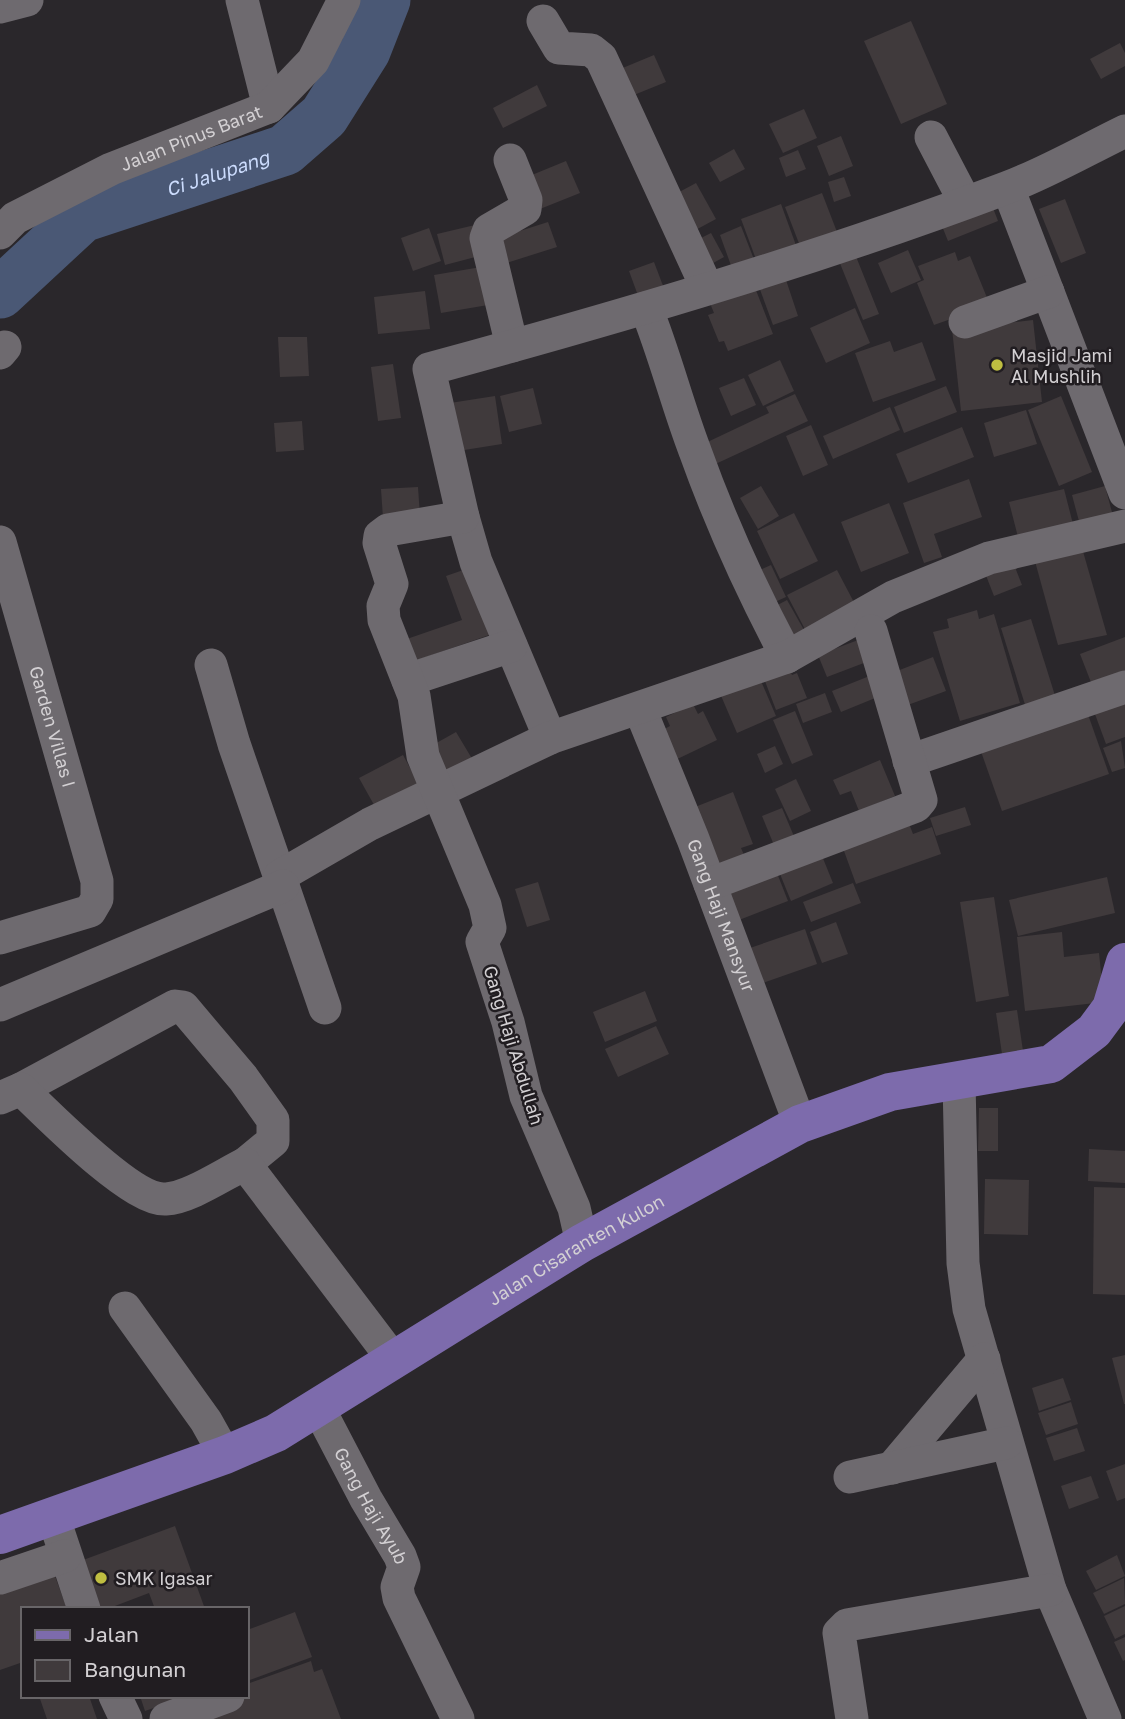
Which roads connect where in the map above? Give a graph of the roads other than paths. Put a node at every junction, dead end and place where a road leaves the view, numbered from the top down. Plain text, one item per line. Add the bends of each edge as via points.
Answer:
1 (27, 0) edge
2 (242, 0) edge
3 (344, 0) edge
4 (0, 7) edge
5 (543, 21) dead end
6 (268, 107) junction
7 (1125, 131) edge
8 (931, 137) dead end
9 (510, 160) dead end
10 (1008, 188) junction
11 (965, 202) junction
12 (0, 233) edge
13 (708, 288) junction
14 (1048, 292) junction
15 (646, 308) junction
16 (965, 322) dead end
17 (512, 346) junction
18 (1125, 493) edge
19 (463, 517) junction
20 (1125, 526) edge
21 (0, 542) edge
22 (874, 642) dead end
23 (511, 646) junction
24 (787, 657) junction
25 (211, 665) dead end
26 (408, 680) junction
27 (1125, 687) edge
28 (640, 709) junction
29 (550, 738) junction
30 (909, 761) junction
31 (438, 790) junction
32 (282, 881) junction
33 (710, 884) junction
34 (0, 938) edge
35 (1125, 962) edge
36 (0, 1004) edge
37 (325, 1008) dead end
38 (959, 1082) junction
39 (10, 1094) edge
40 (800, 1124) junction
41 (245, 1164) junction
42 (582, 1242) junction
43 (125, 1308) dead end
44 (393, 1359) junction
45 (984, 1359) junction
46 (319, 1409) junction
47 (1006, 1443) junction
48 (225, 1455) junction
49 (892, 1468) junction
50 (850, 1477) dead end
51 (53, 1516) junction
52 (0, 1535) edge
53 (65, 1556) junction
54 (0, 1578) edge
55 (1050, 1590) junction
56 (83, 1607) edge
57 (116, 1698) edge
58 (223, 1698) edge
59 (125, 1719) edge
60 (166, 1719) edge
61 (458, 1719) edge
62 (852, 1719) edge
63 (1105, 1719) edge

1 - 4 street
2 - 6 street
3 - 6 street, Jalan Pinus Barat via 313,61
5 - 13 street via 559,48 591,50 601,58
6 - 12 street, Jalan Pinus Barat via 111,169 15,218
7 - 10 street
8 - 11 street
9 - 17 street via 526,200 524,209 489,230 486,238
10 - 11 street
10 - 14 street
11 - 13 street
13 - 15 street
14 - 16 street
14 - 18 street
15 - 17 street
15 - 24 street via 694,451
17 - 19 street via 429,369
19 - 23 street via 476,562
19 - 26 street, Gang Haji Abdullah via 388,530 380,536 392,584 383,606 384,621
20 - 24 street via 989,558 945,575 893,597
21 - 34 street, Garden Villas I via 97,881 97,899 90,911
22 - 30 street
23 - 26 street
23 - 29 street
24 - 28 street
25 - 32 street
26 - 31 street, Gang Haji Abdullah via 423,756
27 - 30 street
28 - 29 street
28 - 33 street, Gang Haji Mansyur
29 - 31 street
30 - 33 street via 920,800 916,806
31 - 32 street via 370,824
31 - 42 street, Gang Haji Abdullah via 490,928 482,942 526,1096 574,1208
32 - 36 street
32 - 37 street
33 - 40 street, Gang Haji Mansyur
35 - 38 main road, Jalan Cisaranten Kulon via 1111,1008 1074,1049 1051,1064
38 - 40 main road, Jalan Cisaranten Kulon via 890,1092
38 - 45 street via 963,1263 969,1309
39 - 41 street via 155,1199 182,1195
39 - 41 street via 175,1006 183,1007 273,1120 273,1140
40 - 42 main road, Jalan Cisaranten Kulon
41 - 44 street
42 - 44 main road, Jalan Cisaranten Kulon
43 - 48 street
44 - 46 main road, Jalan Cisaranten Kulon
45 - 47 street
45 - 49 street
46 - 48 main road, Jalan Cisaranten Kulon
46 - 61 street, Gang Haji Ayub via 401,1556 404,1567 397,1587 399,1598
47 - 49 street
47 - 55 street
48 - 51 main road, Jalan Cisaranten Kulon
49 - 50 street
51 - 52 main road, Jalan Cisaranten Kulon
51 - 53 street
53 - 54 street
53 - 56 street
55 - 62 street via 847,1625 839,1633
55 - 63 street
57 - 59 street
58 - 60 street

